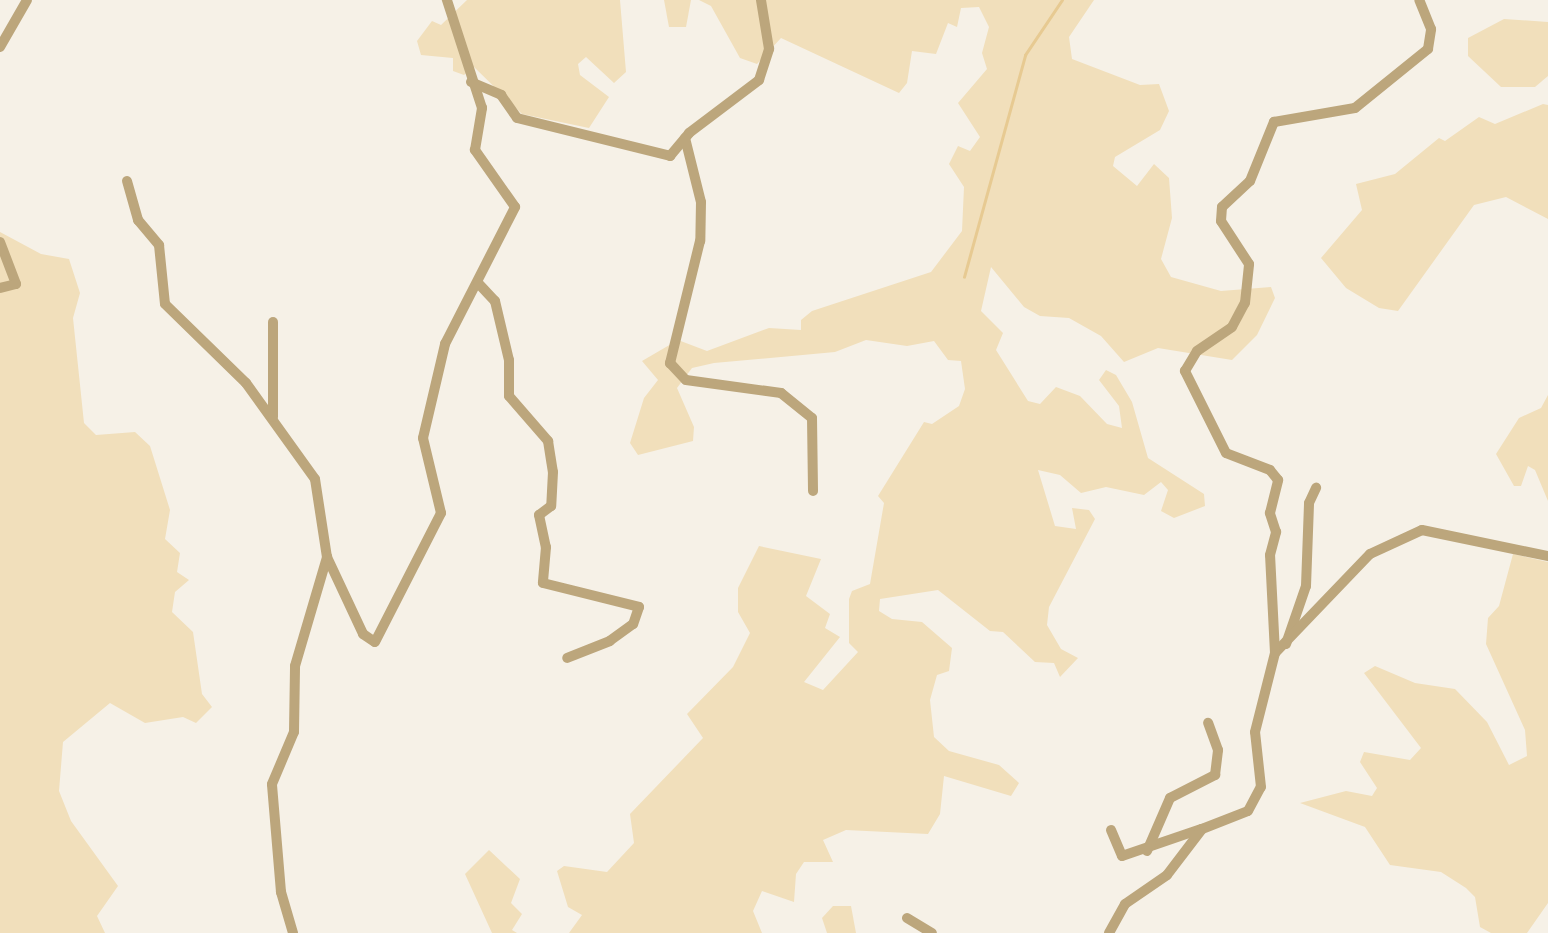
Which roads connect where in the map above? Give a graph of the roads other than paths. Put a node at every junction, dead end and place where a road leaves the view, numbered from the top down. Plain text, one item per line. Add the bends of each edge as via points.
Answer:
1 (27, 0) edge
2 (447, 0) edge
3 (761, 0) edge
4 (1419, 0) edge
5 (0, 47) edge
6 (471, 82) junction
7 (685, 138) junction
8 (127, 181) dead end
9 (0, 242) edge
10 (478, 283) junction
11 (0, 288) edge
12 (273, 322) dead end
13 (274, 425) junction
14 (1316, 488) dead end
15 (813, 491) dead end
16 (1548, 556) edge
17 (327, 557) junction
18 (1286, 644) junction
19 (1275, 653) junction
20 (567, 658) dead end
21 (1208, 723) dead end
22 (1202, 829) junction
23 (1111, 830) dead end
24 (1147, 851) junction
25 (907, 918) dead end
26 (293, 933) edge
27 (932, 933) edge
28 (1109, 933) edge

1 - 5 street
2 - 6 street via 449,21 468,50
3 - 7 street via 767,67 759,80
4 - 19 street via 1430,44 1397,78 1355,108 1283,117 1266,133 1250,181 1220,215 1249,264 1242,315 1197,351 1185,371 1226,453 1270,470 1278,480 1270,513 1276,531 1270,555
6 - 7 street via 501,95 517,118 595,134 651,156 676,153
6 - 10 street via 482,108 475,150 515,207
7 - 15 street via 701,202 700,241 670,363 686,380 781,393 811,418
8 - 13 street via 138,220 159,245 165,304 246,383
9 - 11 street via 16,284
10 - 17 street via 448,337 423,438 442,513 375,642 363,634
10 - 20 street via 495,301 509,360 509,396 548,441 553,472 551,506 539,515 546,547 543,583 639,607 633,624 610,641
12 - 13 street
13 - 17 street via 315,480
14 - 18 street via 1309,503 1307,586
16 - 18 street via 1422,530 1370,554
17 - 26 street via 295,666 294,732 272,784 280,882
18 - 19 street
19 - 22 street via 1255,732 1259,795 1248,811
21 - 24 street via 1218,750 1215,775 1170,798
22 - 24 street
22 - 28 street via 1167,875 1125,904
23 - 24 street via 1122,856
25 - 27 street

